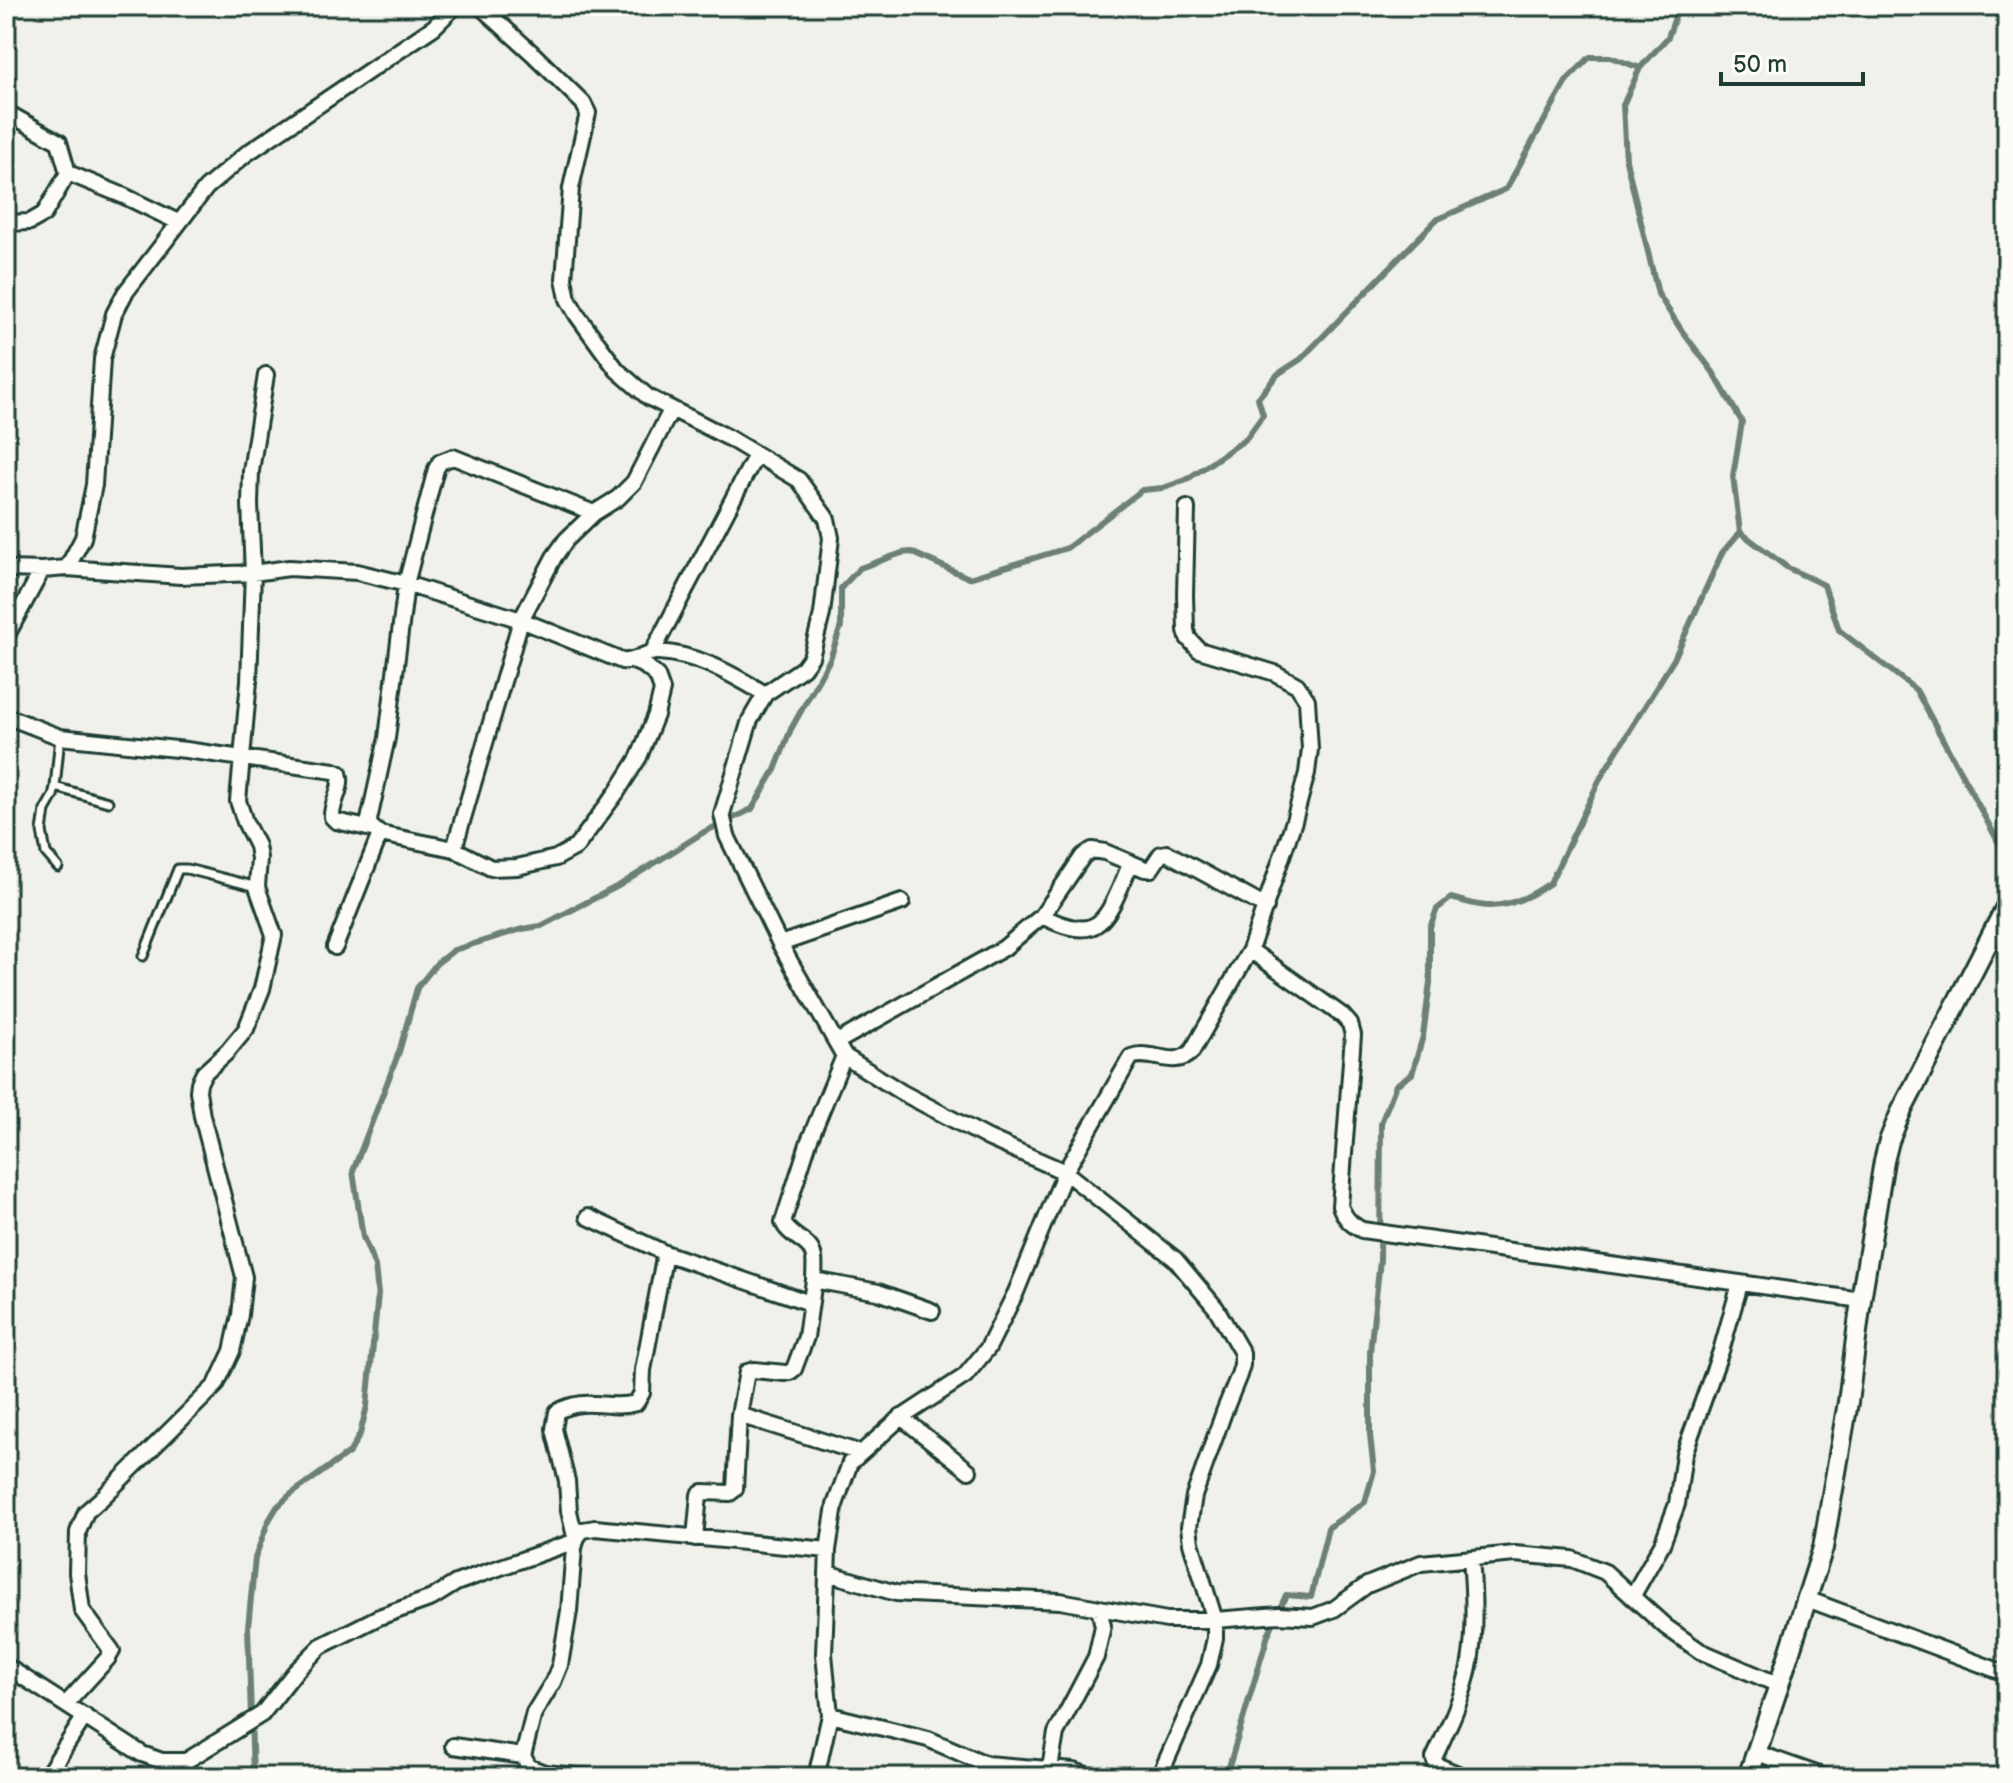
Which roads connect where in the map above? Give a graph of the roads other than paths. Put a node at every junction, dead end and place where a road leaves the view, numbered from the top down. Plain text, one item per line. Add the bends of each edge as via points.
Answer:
1 (455, 6) edge
2 (480, 6) edge
3 (6, 112) edge
4 (68, 173) junction
5 (178, 222) junction
6 (6, 223) edge
7 (266, 375) dead end
8 (671, 410) junction
9 (756, 455) junction
10 (1187, 508) dead end
11 (594, 513) junction
12 (67, 568) junction
13 (6, 569) edge
14 (42, 570) junction
15 (253, 573) junction
16 (406, 584) junction
17 (521, 620) junction
18 (6, 637) edge
19 (653, 651) junction
20 (633, 661) junction
21 (765, 694) junction
22 (6, 716) edge
23 (60, 737) junction
24 (243, 757) junction
25 (55, 787) junction
26 (108, 802) dead end
27 (376, 831) junction
28 (454, 849) junction
29 (1131, 863) junction
30 (58, 867) dead end
31 (257, 887) junction
32 (902, 902) dead end
33 (2007, 905) edge
34 (1266, 907) junction
35 (1042, 916) junction
36 (780, 944) junction
37 (335, 947) dead end
38 (1250, 950) junction
39 (143, 956) dead end
40 (837, 1042) junction
41 (844, 1056) junction
42 (1065, 1172) junction
43 (588, 1217) dead end
44 (665, 1253) junction
45 (814, 1280) junction
46 (1740, 1284) junction
47 (1861, 1300) junction
48 (810, 1303) junction
49 (932, 1311) dead end
50 (739, 1415) junction
51 (901, 1417) junction
52 (861, 1453) junction
53 (969, 1471) dead end
54 (695, 1538) junction
55 (576, 1541) junction
56 (828, 1550) junction
57 (1471, 1558) junction
58 (827, 1573) junction
59 (1632, 1597) junction
60 (1807, 1599) junction
61 (1099, 1608) junction
62 (1215, 1620) junction
63 (6, 1666) edge
64 (2007, 1674) edge
65 (1779, 1685) junction
66 (66, 1704) junction
67 (830, 1715) junction
68 (85, 1716) junction
69 (453, 1746) dead end
70 (1757, 1753) junction
71 (523, 1756) junction
72 (1050, 1768) junction
73 (1020, 1772) edge
74 (571, 1776) edge
75 (46, 1777) edge
76 (587, 1777) edge
77 (816, 1777) edge
78 (1092, 1777) edge
79 (1159, 1777) edge
80 (1465, 1777) edge
81 (1748, 1777) edge
82 (1825, 1777) edge

1 - 5 street via 434,27 246,154 206,188
2 - 8 street via 586,108 571,188 564,279 568,299 617,370
3 - 4 street via 59,142
4 - 5 street
4 - 6 street via 44,214 30,222
5 - 12 street via 114,314 102,359 94,485 83,538
7 - 15 street via 251,471
8 - 9 street
8 - 11 street via 634,482
9 - 19 street
9 - 21 street via 799,480 827,519 831,538 811,657
10 - 34 street via 1188,638 1199,650 1275,673 1297,685 1307,700 1307,773
11 - 16 street via 453,457 436,469
11 - 17 street via 554,557
12 - 14 street
12 - 15 street via 181,576
13 - 14 street
14 - 18 street
15 - 16 street via 289,568 357,572
15 - 24 street
16 - 17 street
16 - 27 street via 387,738 369,820
17 - 20 street
17 - 28 street
19 - 20 street
19 - 21 street via 683,655 726,671
20 - 28 street via 657,676 662,690 656,715 639,757 576,847 556,858 491,868
21 - 36 street via 750,720 722,814 727,836
22 - 23 street
23 - 24 street
23 - 25 lane
24 - 27 street via 339,773 332,817
24 - 31 street via 238,801 257,846
25 - 26 lane
25 - 30 lane via 42,831 46,853
27 - 28 street
27 - 37 street
29 - 34 street via 1151,869 1167,853
29 - 35 street via 1092,850
29 - 35 street via 1097,924 1079,928
31 - 39 lane via 178,869
31 - 66 street via 274,935 262,989 246,1029 204,1073 198,1091 244,1277 232,1351 216,1385 86,1512 78,1532 82,1610 112,1651
32 - 36 street
33 - 47 street via 1889,1141
34 - 38 street
35 - 40 street via 1004,948
36 - 40 street
38 - 42 street via 1185,1058 1131,1057
38 - 46 street via 1350,1024 1340,1206 1351,1225
40 - 41 street
41 - 42 street via 988,1138
41 - 45 street via 783,1222 814,1257
42 - 51 street via 988,1348 965,1376
42 - 62 street via 1175,1259 1216,1308 1242,1353 1239,1375 1194,1496 1189,1527
43 - 44 street
44 - 48 street
44 - 55 street via 636,1403 584,1403 557,1412 554,1429
45 - 48 street
45 - 49 street via 878,1292
46 - 47 street
46 - 59 street via 1684,1454 1677,1504
47 - 60 street via 1831,1504
48 - 50 street via 806,1337 794,1369 747,1372
50 - 52 street
50 - 54 street via 735,1489 699,1495
51 - 52 street
51 - 53 street
52 - 56 street via 850,1463 835,1505
54 - 55 street via 595,1528 583,1530
54 - 56 street
55 - 68 street via 465,1579 321,1646 262,1714 186,1761 142,1754
55 - 71 street via 560,1665 534,1713
56 - 58 street
57 - 59 street via 1515,1554 1572,1559 1605,1572
57 - 62 street via 1421,1563 1367,1585 1313,1617
57 - 80 street via 1467,1676 1434,1758 1436,1765
58 - 61 street via 896,1593 1060,1601
58 - 67 street via 824,1654
59 - 65 street via 1700,1651
60 - 64 street
60 - 65 street
61 - 62 street via 1167,1620
61 - 72 street via 1103,1626 1096,1657 1056,1733
62 - 79 street via 1209,1665
63 - 66 street
65 - 70 street
66 - 68 street
67 - 73 street via 928,1739
67 - 77 street
68 - 75 street
69 - 71 street
70 - 81 street
70 - 82 street
71 - 74 street via 529,1767
72 - 73 street
72 - 78 street
74 - 76 street

